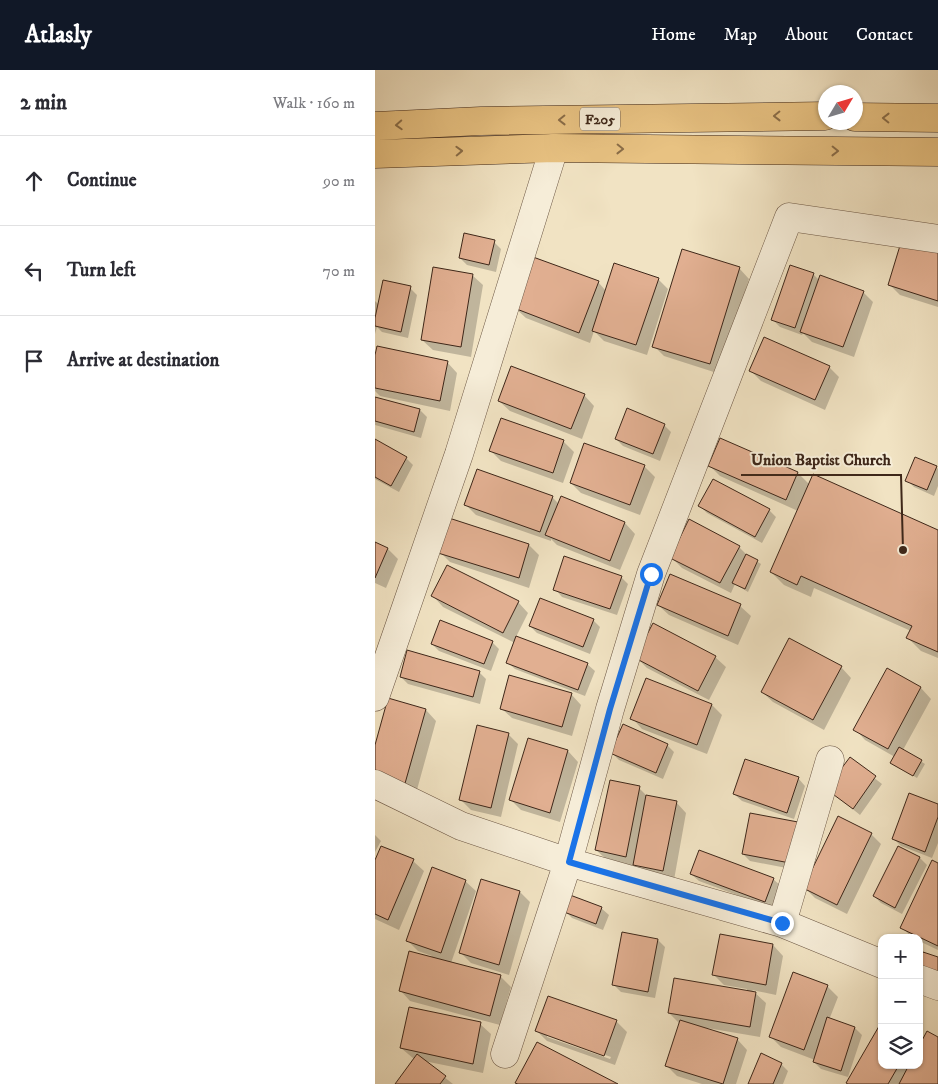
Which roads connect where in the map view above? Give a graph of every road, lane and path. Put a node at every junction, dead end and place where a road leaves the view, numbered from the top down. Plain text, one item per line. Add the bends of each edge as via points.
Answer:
1 (818, 116) edge
2 (863, 117) edge
3 (931, 117) edge
4 (375, 126) edge
5 (554, 148) junction
6 (933, 153) edge
7 (375, 154) edge
8 (938, 239) edge
9 (375, 697) edge
10 (830, 760) dead end
11 (375, 784) edge
12 (569, 862) junction
13 (782, 923) junction
14 (878, 962) edge
15 (923, 980) edge
16 (938, 986) edge
17 (505, 1054) dead end

1 -> 4 main road, F205
3 -> 2 main road
5 -> 6 main road
7 -> 5 main road
5 - 9 street via 459,454
8 - 12 street via 789,217 651,574
10 - 13 street
11 - 12 street via 461,826
12 - 13 street
12 - 17 street
13 - 14 street
15 - 16 street

